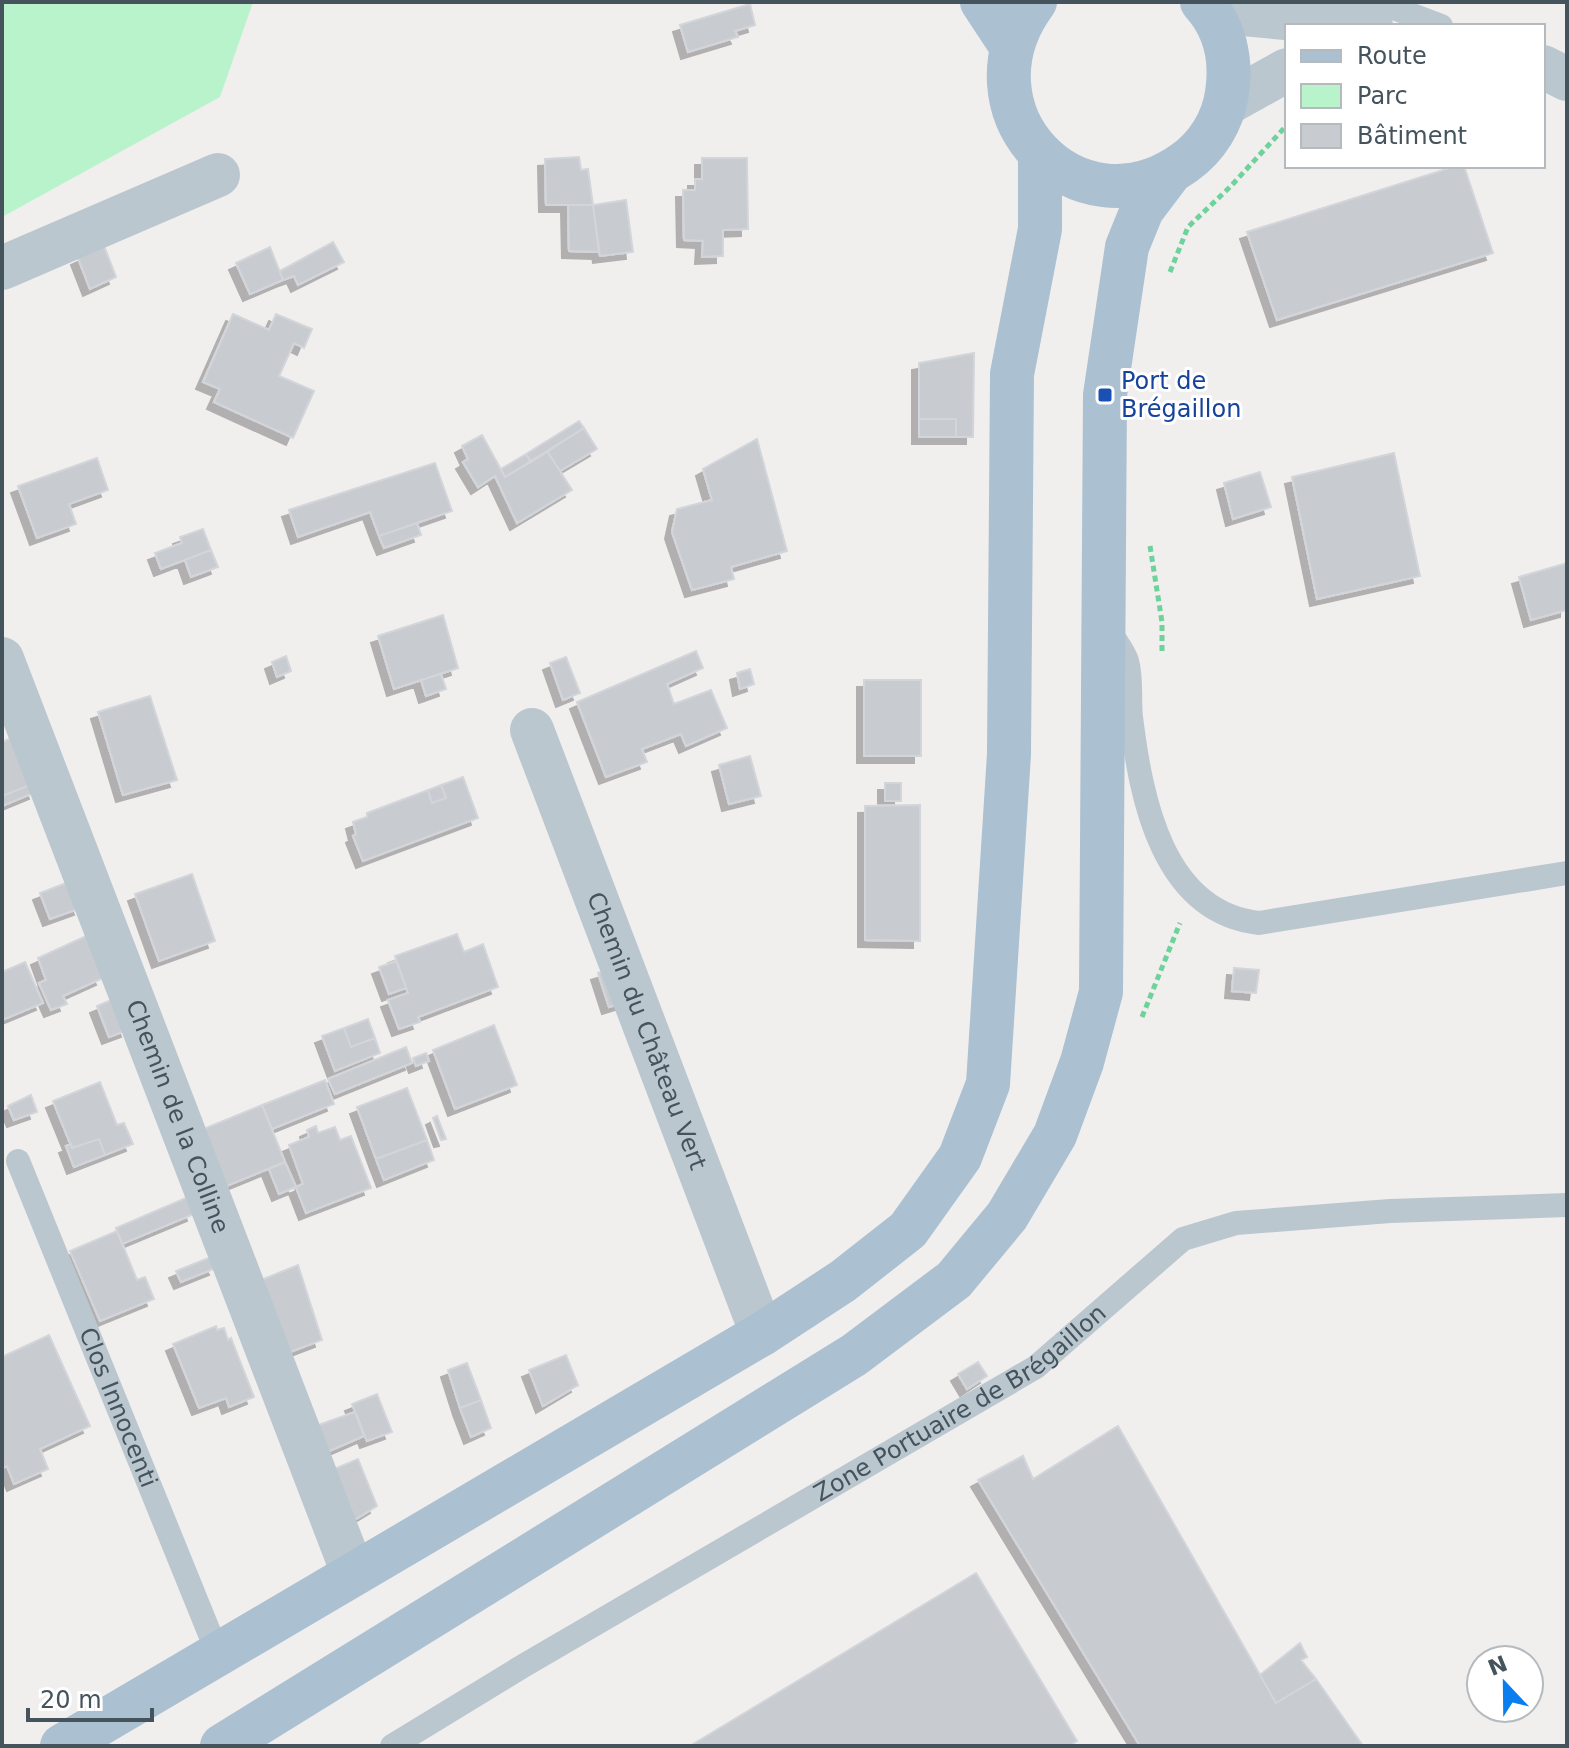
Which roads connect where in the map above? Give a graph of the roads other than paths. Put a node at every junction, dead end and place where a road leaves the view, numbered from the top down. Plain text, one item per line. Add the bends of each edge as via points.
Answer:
1 (982, 2) edge
2 (1035, 2) edge
3 (1378, 2) edge
4 (1206, 7) edge
5 (1354, 24) edge
6 (1436, 24) edge
7 (1011, 46) junction
8 (1545, 68) edge
9 (1285, 71) edge
10 (1567, 79) edge
11 (1226, 104) junction
12 (1040, 153) junction
13 (1170, 173) junction
14 (218, 175) dead end
15 (2, 268) edge
16 (1104, 622) junction
17 (2, 659) edge
18 (532, 730) dead end
19 (1567, 873) edge
20 (18, 1161) dead end
21 (1567, 1205) edge
22 (762, 1334) junction
23 (353, 1573) junction
24 (218, 1654) junction
25 (62, 1746) edge
26 (222, 1746) edge
27 (392, 1746) edge

1 - 7 main road
2 - 7 main road
3 - 6 lane
4 - 5 street
4 - 11 main road via 1227,51
7 - 12 main road via 1011,104
8 - 10 street
9 - 11 street
11 - 13 main road via 1214,132 1195,156
12 - 13 main road via 1068,174 1102,185 1137,184
12 - 22 main road via 1040,229 1012,374 1009,754 988,1084 960,1157 908,1230
13 - 16 main road via 1142,210 1127,247 1105,395
14 - 15 street
16 - 19 lane via 1127,660 1140,777 1177,878 1198,899 1235,920 1259,923
16 - 26 main road via 1101,992 1055,1135 1007,1216 954,1280 854,1355
17 - 23 street, Chemin de la Colline
18 - 22 street, Chemin du Château Vert
20 - 24 lane, Clos Innocenti
21 - 27 lane, Zone Portuaire de Brégaillon via 1236,1223 1183,1239 1036,1367
22 - 23 main road
23 - 24 main road
24 - 25 main road

